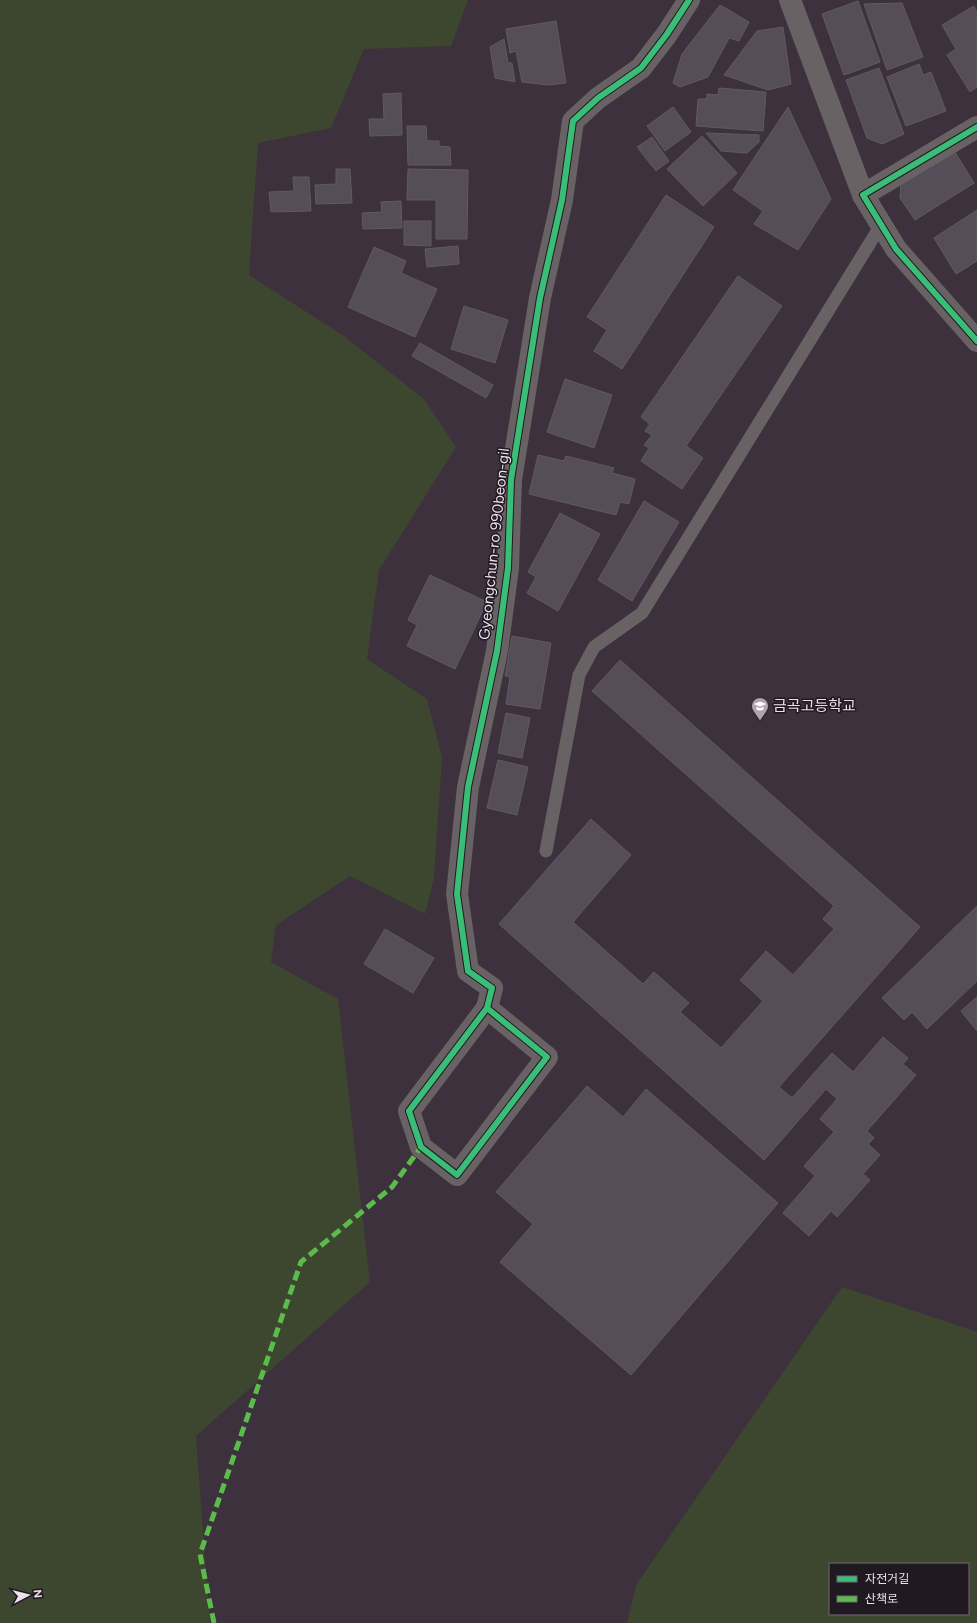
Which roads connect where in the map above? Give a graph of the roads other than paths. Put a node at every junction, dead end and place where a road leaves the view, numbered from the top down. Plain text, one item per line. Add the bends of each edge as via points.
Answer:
1 (689, 0) edge
2 (790, 0) edge
3 (977, 127) edge
4 (863, 195) junction
5 (881, 225) junction
6 (977, 340) edge
7 (546, 851) dead end
8 (487, 1008) junction

1 - 8 street, Gyeongchun-ro 990beon-gil via 641,68 598,98 572,121 562,200 540,298 511,480 508,568 497,651 468,787 457,894 468,971 492,988
2 - 4 street
3 - 4 street
4 - 5 street
5 - 6 street via 896,249
5 - 7 lane via 642,613 594,648 579,675
8 - 8 street, Gyeongchun-ro 990beon-gil via 408,1111 421,1147 457,1175 547,1057

